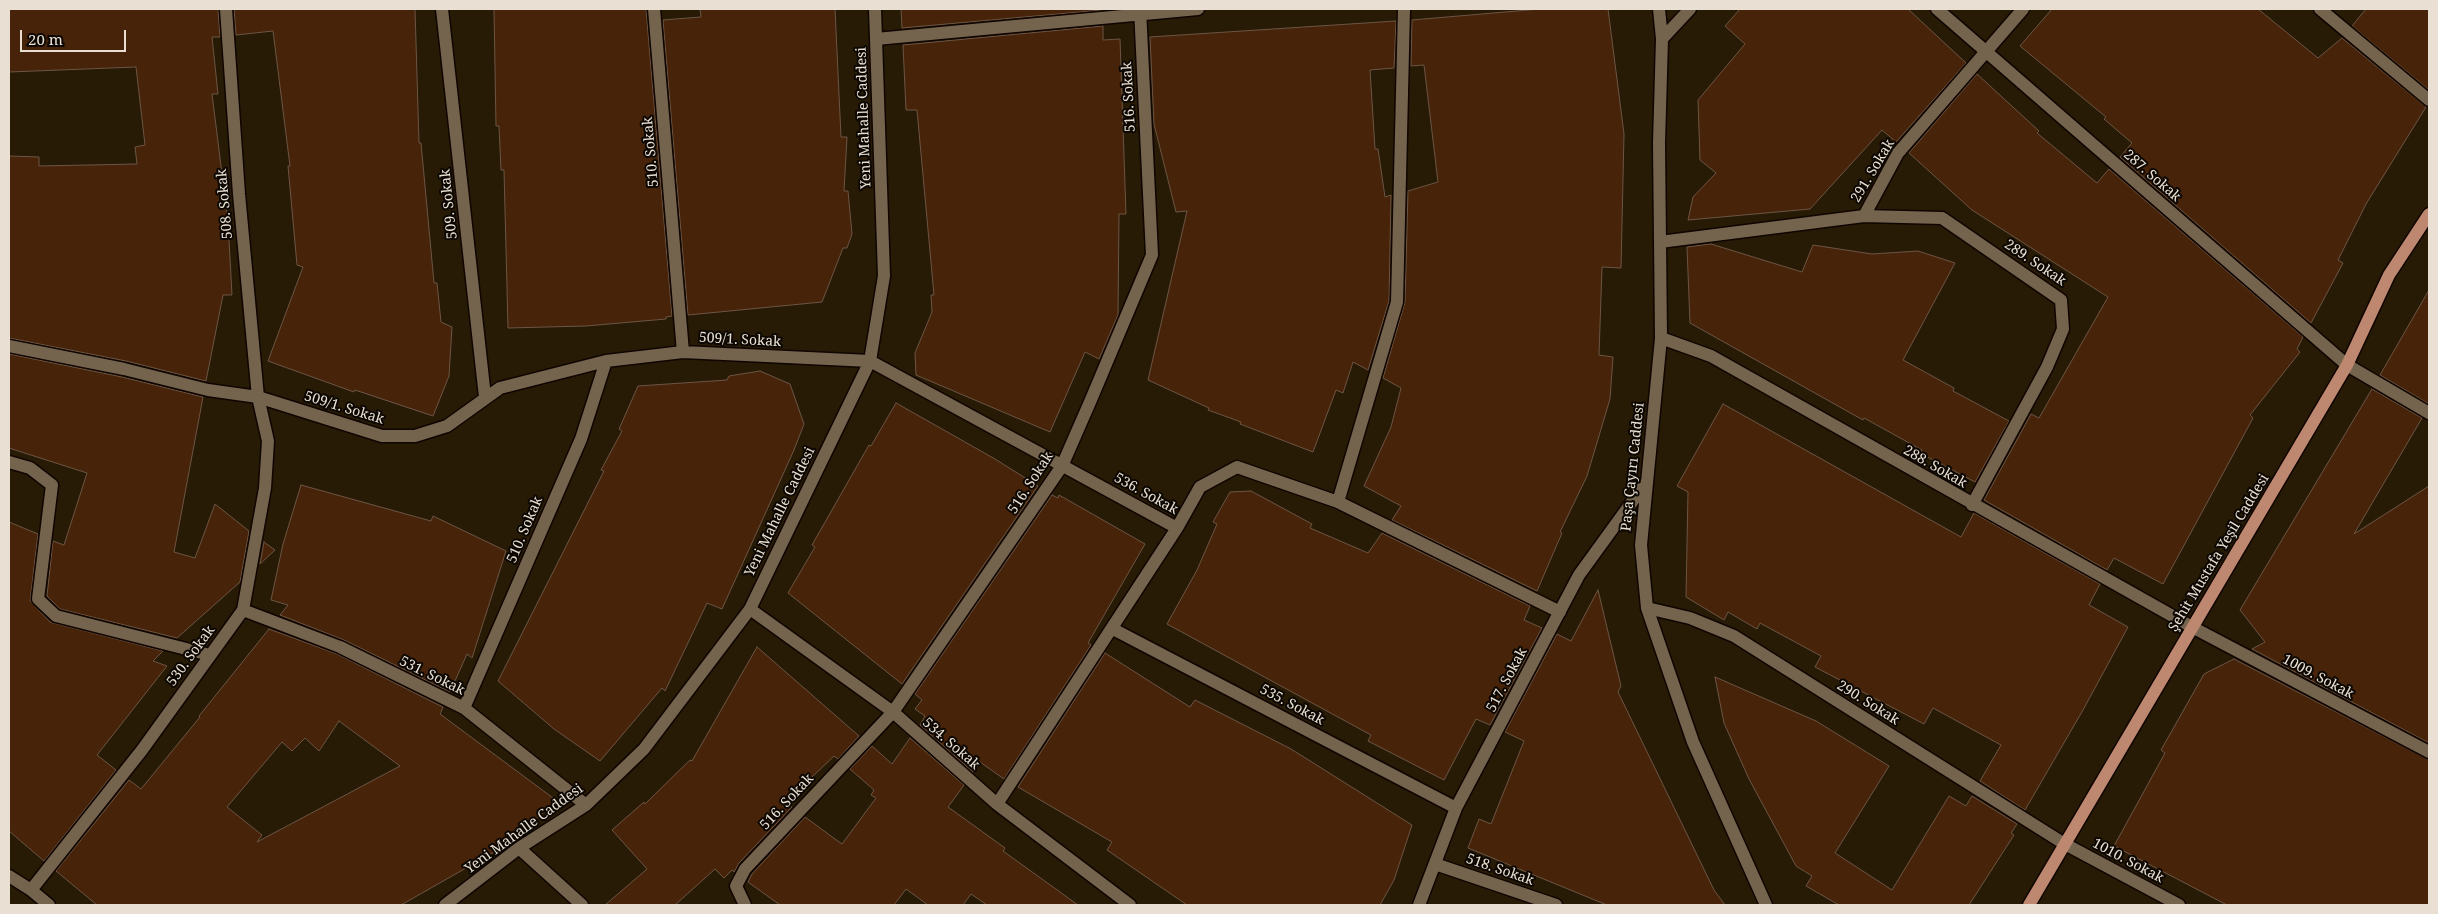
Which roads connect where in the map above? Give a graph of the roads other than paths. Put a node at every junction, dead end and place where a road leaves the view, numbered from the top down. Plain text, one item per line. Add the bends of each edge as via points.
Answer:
1 (226, 9) edge
2 (442, 9) edge
3 (654, 9) edge
4 (875, 9) edge
5 (1198, 9) edge
6 (1404, 9) edge
7 (1659, 9) edge
8 (1690, 9) edge
9 (1937, 9) edge
10 (2023, 9) edge
11 (2320, 9) edge
12 (1140, 11) edge
13 (876, 39) junction
14 (1662, 39) junction
15 (1986, 52) junction
16 (2429, 100) edge
17 (2429, 214) edge
18 (1864, 216) junction
19 (1660, 242) junction
20 (1661, 338) junction
21 (9, 346) edge
22 (683, 352) junction
23 (606, 361) junction
24 (870, 361) junction
25 (2347, 365) junction
26 (258, 397) junction
27 (485, 397) junction
28 (2429, 414) edge
29 (9, 462) edge
30 (1062, 466) junction
31 (1646, 483) junction
32 (1338, 502) junction
33 (1972, 505) junction
34 (1177, 528) junction
35 (1647, 608) junction
36 (750, 609) junction
37 (243, 610) junction
38 (1560, 612) junction
39 (2192, 628) junction
40 (1113, 629) junction
41 (210, 655) junction
42 (464, 708) junction
43 (893, 712) junction
44 (2429, 752) edge
45 (997, 804) junction
46 (586, 805) junction
47 (1456, 808) junction
48 (2064, 843) junction
49 (519, 848) junction
50 (1435, 864) junction
51 (9, 876) edge
52 (31, 890) junction
53 (48, 905) edge
54 (445, 905) edge
55 (582, 905) edge
56 (745, 905) edge
57 (1130, 905) edge
58 (1419, 905) edge
59 (1556, 905) edge
60 (1766, 905) edge
61 (2029, 905) edge
62 (2179, 905) edge

1 - 26 street, 508. Sokak
2 - 27 street, 509. Sokak
3 - 22 street, 510. Sokak
4 - 13 street, Yeni Mahalle Caddesi
5 - 12 street
6 - 32 street via 1398,302
7 - 14 street, Paşa Çayırı Caddesi
8 - 14 street
9 - 15 street, 287. Sokak
10 - 15 street, 291. Sokak
11 - 16 street
12 - 13 street
12 - 30 street, 516. Sokak via 1152,255
13 - 24 street, Yeni Mahalle Caddesi via 884,276
14 - 19 street, Paşa Çayırı Caddesi
15 - 18 street, 291. Sokak via 1898,153
15 - 25 street, 287. Sokak
17 - 25 main road, Şehit Mustafa Yeşil Caddesi via 2389,275
18 - 19 street, 291. Sokak
18 - 33 street, 289. Sokak via 1942,218 2061,300 2063,329 2047,368
19 - 20 street, Paşa Çayırı Caddesi
20 - 31 street, Paşa Çayırı Caddesi
20 - 33 street, 288. Sokak via 1711,356
21 - 26 street, 509/1. Sokak via 208,390
22 - 23 street, 509/1. Sokak
22 - 24 street, 509/1. Sokak
23 - 27 street, 509/1. Sokak via 500,388
23 - 42 street, 510. Sokak via 581,439
24 - 30 street, 536. Sokak
24 - 36 street, Yeni Mahalle Caddesi
25 - 28 street, 287. Sokak
25 - 39 main road, Şehit Mustafa Yeşil Caddesi
26 - 27 street, 509/1. Sokak via 382,436 415,436 447,426
26 - 37 street, 530. Sokak via 268,441 266,488
29 - 41 street via 30,468 52,485 38,599 56,616
30 - 34 street, 536. Sokak
30 - 43 street, 516. Sokak
31 - 35 street, Paşa Çayırı Caddesi via 1641,545
31 - 38 street, 517. Sokak via 1579,575
32 - 34 street, 536. Sokak via 1237,467 1200,487
32 - 38 street, 536. Sokak
33 - 39 street, 288. Sokak
34 - 40 street
35 - 48 street, 290. Sokak via 1690,618 1734,636
35 - 60 street, Paşa Çayırı Caddesi via 1693,742
36 - 43 street, 534. Sokak
36 - 46 street, Yeni Mahalle Caddesi via 644,749
37 - 41 street, 530. Sokak
37 - 42 street, 531. Sokak via 340,647
38 - 47 street, 517. Sokak
39 - 44 street, 1009. Sokak
39 - 48 main road, Şehit Mustafa Yeşil Caddesi
40 - 45 street
40 - 47 street, 535. Sokak
41 - 52 street, 530. Sokak via 142,750
42 - 46 street, 531. Sokak
43 - 45 street, 534. Sokak
43 - 56 street, 516. Sokak via 745,869 736,886
45 - 57 street, 534. Sokak
46 - 49 street, Yeni Mahalle Caddesi
47 - 50 street, 517. Sokak
48 - 61 main road, Şehit Mustafa Yeşil Caddesi
48 - 62 street, 1010. Sokak
49 - 54 street, Yeni Mahalle Caddesi
49 - 55 street
50 - 58 street, 517. Sokak
50 - 59 street, 518. Sokak
51 - 52 street
52 - 53 street

